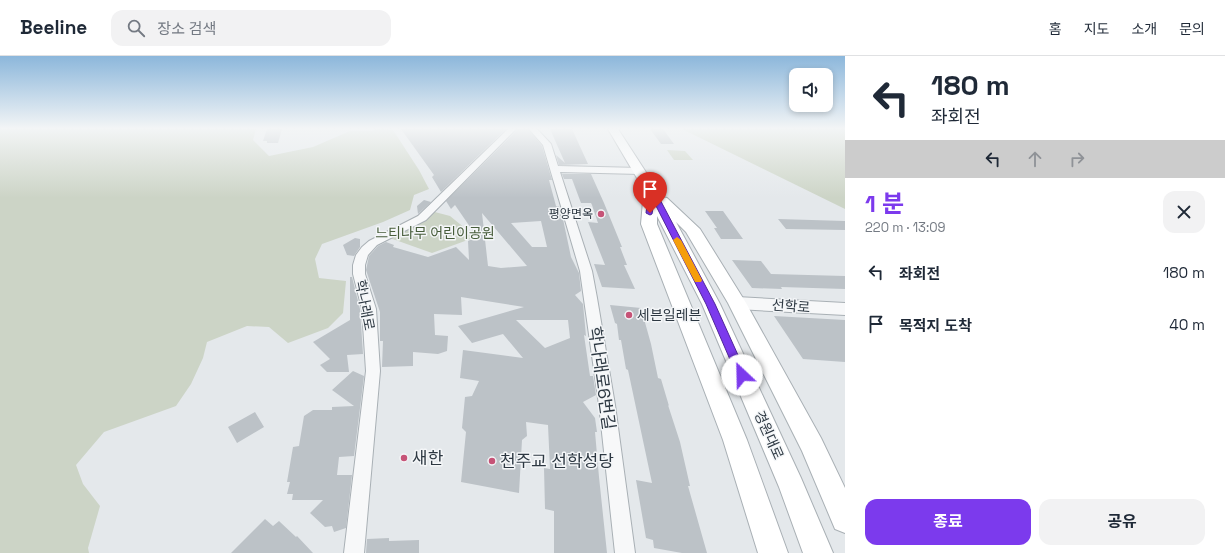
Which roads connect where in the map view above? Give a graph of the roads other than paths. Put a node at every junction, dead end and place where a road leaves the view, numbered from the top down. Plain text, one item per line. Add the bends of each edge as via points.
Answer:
1 (489, 152) edge
2 (549, 152) edge
3 (628, 152) edge
4 (554, 169) junction
5 (640, 171) junction
6 (651, 190) junction
7 (737, 303) junction
8 (845, 309) edge
9 (845, 519) edge
10 (354, 553) edge
11 (625, 553) edge
12 (773, 553) edge
13 (818, 553) edge

1 - 10 street, 학나래로 via 422,218 373,243 362,255 358,274 369,308 373,371
2 - 4 street, 학나래로6번길
3 - 5 main road, 경원대로
4 - 5 street
4 - 11 street, 학나래로6번길 via 586,271 591,298
5 - 6 main road, 경원대로
6 - 7 main road via 692,229
6 - 12 main road via 649,224 735,440
6 - 13 main road, 경원대로 via 710,304 792,487
7 - 8 street, 선학로
7 - 9 main road via 812,446

